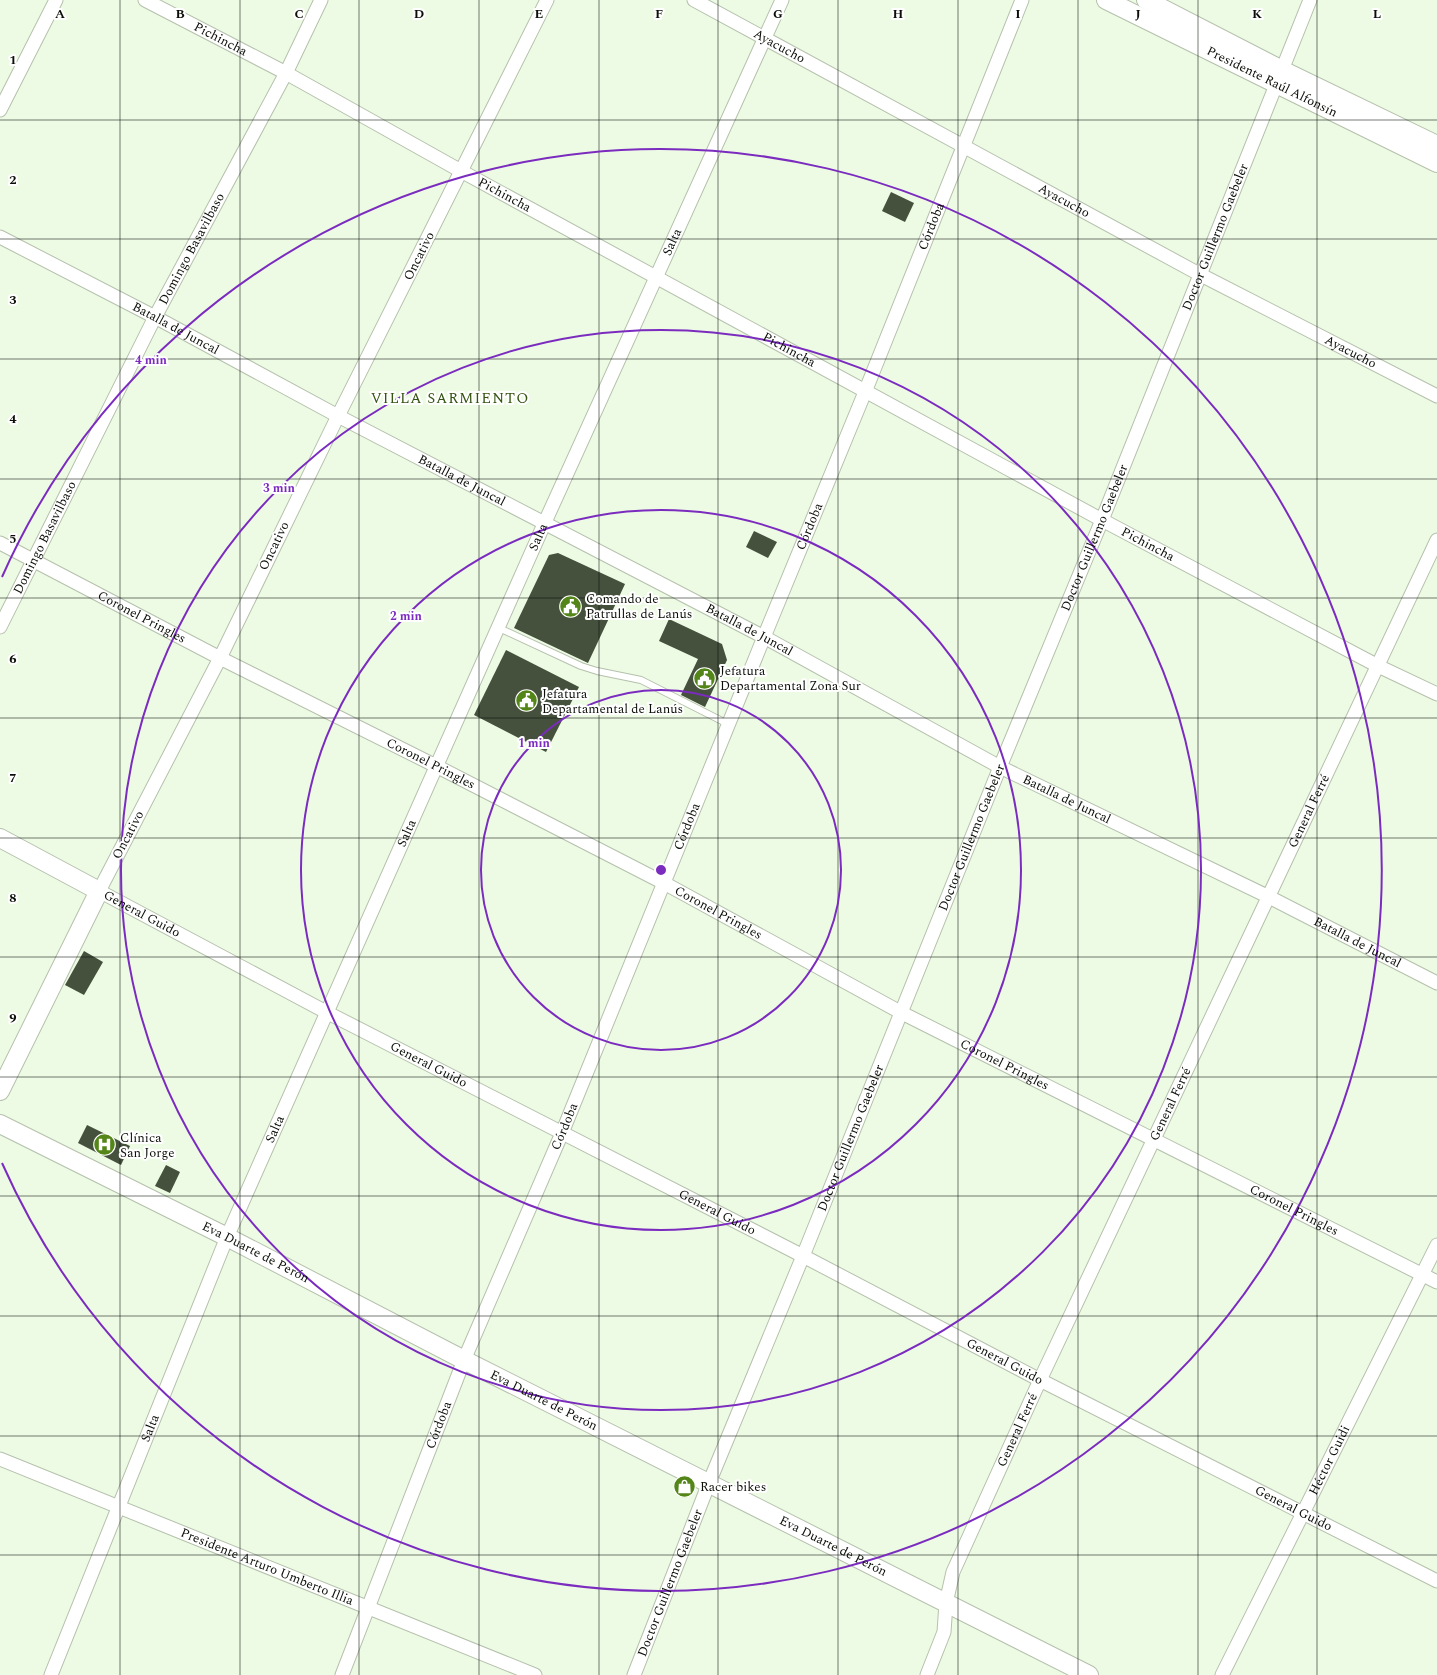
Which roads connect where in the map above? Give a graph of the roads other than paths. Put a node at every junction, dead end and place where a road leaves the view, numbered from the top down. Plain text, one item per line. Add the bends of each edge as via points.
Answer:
1 (56, 0) edge
2 (145, 0) edge
3 (320, 0) edge
4 (547, 0) edge
5 (694, 0) edge
6 (782, 0) edge
7 (1022, 0) edge
8 (1106, 0) edge
9 (1146, 0) edge
10 (1310, 0) edge
11 (764, 39) junction
12 (286, 73) junction
13 (1279, 77) junction
14 (0, 110) edge
15 (963, 145) junction
16 (1437, 145) edge
17 (1437, 163) edge
18 (461, 171) junction
19 (0, 237) edge
20 (1201, 275) junction
21 (656, 276) junction
22 (156, 317) junction
23 (865, 392) junction
24 (1437, 396) edge
25 (338, 416) junction
26 (1102, 520) junction
27 (545, 522) junction
28 (1437, 540) edge
29 (0, 543) edge
30 (33, 560) junction
31 (0, 627) edge
32 (499, 628) junction
33 (764, 637) junction
34 (220, 658) junction
35 (1378, 666) junction
36 (1437, 694) edge
37 (728, 724) junction
38 (436, 766) junction
39 (1000, 766) junction
40 (0, 838) edge
41 (664, 883) junction
42 (98, 891) junction
43 (1269, 897) junction
44 (1437, 983) edge
45 (328, 1013) junction
46 (902, 1013) junction
47 (0, 1091) edge
48 (0, 1124) edge
49 (562, 1133) junction
50 (1154, 1141) junction
51 (227, 1237) junction
52 (1437, 1245) edge
53 (803, 1256) junction
54 (1422, 1274) junction
55 (1437, 1282) edge
56 (464, 1360) junction
57 (1040, 1380) junction
58 (0, 1459) edge
59 (709, 1483) junction
60 (119, 1508) junction
61 (1303, 1513) junction
62 (1437, 1581) edge
63 (946, 1603) junction
64 (368, 1607) junction
65 (51, 1675) edge
66 (342, 1675) edge
67 (535, 1675) edge
68 (634, 1675) edge
69 (927, 1675) edge
70 (1089, 1675) edge
71 (1222, 1675) edge

1 - 14 street
2 - 12 street, Pichincha
3 - 12 street, Domingo Basavilbaso
4 - 18 street, Oncativo
5 - 11 street, Ayacucho
6 - 11 street, Salta
7 - 15 street, Córdoba
8 - 13 main road, Presidente Raúl Alfonsín
9 - 13 main road, Presidente Raúl Alfonsín
10 - 13 street, Doctor Guillermo Gaebeler
11 - 15 street, Ayacucho
11 - 21 street, Salta
12 - 18 street, Pichincha
12 - 22 street, Domingo Basavilbaso
13 - 16 main road, Presidente Raúl Alfonsín
13 - 17 main road, Presidente Raúl Alfonsín
13 - 20 street, Doctor Guillermo Gaebeler
15 - 20 street, Ayacucho
15 - 23 street, Córdoba
18 - 21 street, Pichincha
18 - 25 street, Oncativo
19 - 22 street, Batalla de Juncal
20 - 24 street, Ayacucho
20 - 26 street, Doctor Guillermo Gaebeler
21 - 23 street, Pichincha
21 - 27 street, Salta
22 - 25 street, Batalla de Juncal
22 - 30 street, Domingo Basavilbaso
23 - 26 street, Pichincha
23 - 33 street, Córdoba
25 - 27 street, Batalla de Juncal
25 - 34 street, Oncativo
26 - 35 street, Pichincha
26 - 39 street, Doctor Guillermo Gaebeler
27 - 32 street, Salta
27 - 33 street, Batalla de Juncal
28 - 35 street, General Ferré
29 - 30 street, Coronel Pringles
30 - 31 street, Domingo Basavilbaso
30 - 34 street, Coronel Pringles
32 - 37 lane via 580,666 597,672 641,680
32 - 38 street, Salta
33 - 37 street, Córdoba
33 - 39 street, Batalla de Juncal
34 - 38 street, Coronel Pringles
34 - 42 street, Oncativo
35 - 36 street, Pichincha
35 - 43 street, General Ferré
37 - 41 street, Córdoba
38 - 41 street, Coronel Pringles
38 - 45 street, Salta
39 - 43 street, Batalla de Juncal
39 - 46 street, Doctor Guillermo Gaebeler
40 - 42 main road, General Guido
41 - 46 street, Coronel Pringles
41 - 49 street, Córdoba
42 - 45 street, General Guido
42 - 47 main road, Oncativo
43 - 44 street, Batalla de Juncal
43 - 50 street, General Ferré
45 - 49 street, General Guido
45 - 51 street, Salta
46 - 50 street, Coronel Pringles
46 - 53 street, Doctor Guillermo Gaebeler
48 - 51 main road, Eva Duarte de Perón
49 - 53 street, General Guido
49 - 56 street, Córdoba
50 - 54 street, Coronel Pringles
50 - 57 street, General Ferré
51 - 56 main road, Eva Duarte de Perón
51 - 60 street, Salta
52 - 54 street, Héctor Guidi
53 - 57 street, General Guido
53 - 59 street, Doctor Guillermo Gaebeler
54 - 55 street, Coronel Pringles
54 - 61 street, Héctor Guidi
56 - 59 main road, Eva Duarte de Perón
56 - 64 street, Córdoba
57 - 61 street, General Guido
57 - 63 street, General Ferré via 952,1572
58 - 60 street, Presidente Arturo Umberto Illia
59 - 63 main road, Eva Duarte de Perón
59 - 68 street, Doctor Guillermo Gaebeler
60 - 64 street, Presidente Arturo Umberto Illia
60 - 65 street, Salta
61 - 62 street, General Guido
61 - 71 street, Héctor Guidi
63 - 69 street, General Ferré via 944,1632
63 - 70 main road, Eva Duarte de Perón
64 - 66 street, Córdoba
64 - 67 street, Presidente Arturo Umberto Illia

